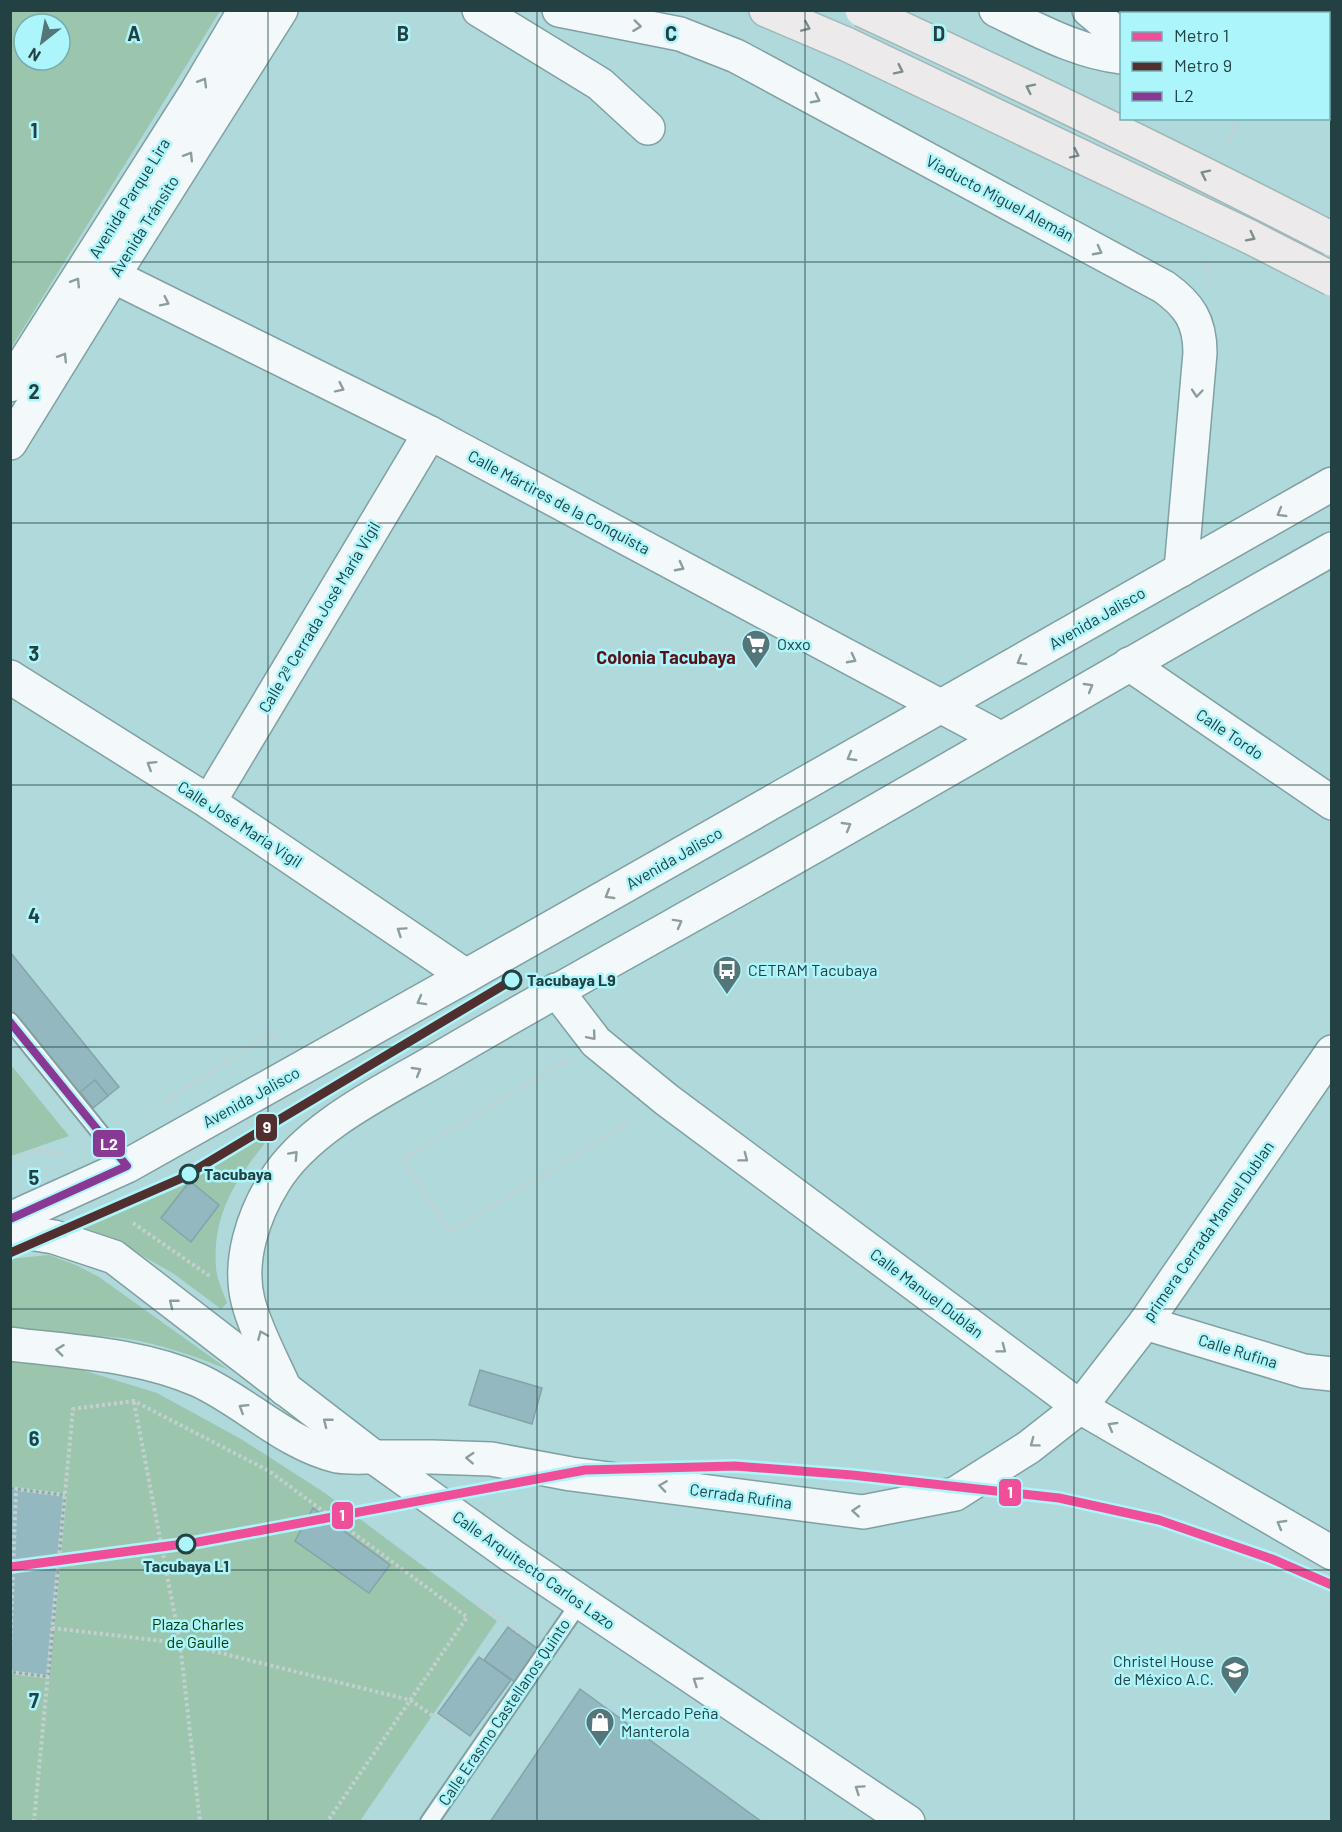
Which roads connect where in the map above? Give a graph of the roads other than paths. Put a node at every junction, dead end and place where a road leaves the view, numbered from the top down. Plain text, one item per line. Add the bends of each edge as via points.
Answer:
1 (245, 10) edge
2 (281, 10) edge
3 (479, 10) edge
4 (559, 10) edge
5 (766, 10) edge
6 (862, 10) edge
7 (996, 10) edge
8 (1089, 10) edge
9 (1120, 36) edge
10 (1120, 57) edge
11 (648, 128) dead end
12 (1332, 239) edge
13 (113, 276) junction
14 (1332, 279) edge
15 (10, 385) edge
16 (430, 433) junction
17 (10, 442) edge
18 (1332, 484) edge
19 (1332, 549) edge
20 (1181, 570) junction
21 (1129, 664) junction
22 (10, 677) edge
23 (941, 706) junction
24 (1000, 738) junction
25 (209, 802) junction
26 (1332, 803) edge
27 (466, 976) junction
28 (556, 990) junction
29 (10, 1021) edge
30 (1332, 1052) edge
31 (127, 1166) junction
32 (10, 1219) edge
33 (10, 1230) edge
34 (1145, 1323) junction
35 (10, 1344) edge
36 (1332, 1374) edge
37 (285, 1389) junction
38 (1080, 1407) junction
39 (374, 1457) junction
40 (1332, 1553) edge
41 (580, 1602) junction
42 (429, 1821) edge
43 (908, 1821) edge

15 -> 1 street, Avenida Parque Lira
13 -> 2 street, Avenida Tránsito
3 - 11 street via 600,84
4 -> 20 street, Viaducto Miguel Alemán via 680,34 736,56 1180,299 1197,326 1200,353
5 -> 14 highway, bridge via 846,44
12 -> 6 highway, bridge via 1044,95
7 - 10 street via 1068,43
8 - 9 street
13 -> 16 street, Calle Mártires de la Conquista
17 -> 13 street, Avenida Tránsito
16 -> 23 street, Calle Mártires de la Conquista
16 - 25 street, Calle 2ª Cerrada José María Vigil
18 -> 20 street, Avenida Jalisco
19 - 21 street
20 -> 23 street, Avenida Jalisco
24 -> 21 street
21 - 26 street, Calle Tordo
25 -> 22 street, Calle José María Vigil
23 - 24 street, Calle Mártires de la Conquista
23 -> 27 street, Avenida Jalisco
28 -> 24 street
27 -> 25 street, Calle José María Vigil
27 -> 31 street, Avenida Jalisco
37 -> 28 street via 249,1303 245,1284 246,1256 260,1209 289,1159 310,1138 367,1101
28 -> 38 street, Calle Manuel Dublán via 596,1042 667,1100
29 - 31 lane
30 - 34 street, primera Cerrada Manuel Dublan
31 - 32 street, Avenida Jalisco
37 -> 33 street, Calle Arquitecto Carlos Lazo via 114,1257 54,1237
34 - 36 street, Calle Rufina via 1304,1371
34 - 38 street, primera Cerrada Manuel Dublan
39 -> 35 street, Cerrada Rufina via 339,1456 300,1443 200,1381 165,1367 134,1359
39 -> 37 street, Calle Arquitecto Carlos Lazo
38 -> 39 street, Cerrada Rufina via 1029,1447 955,1494 863,1512 571,1474 491,1459
40 -> 38 street, Calle Manuel Dublán
39 - 41 street, Calle Arquitecto Carlos Lazo
41 - 42 lane, Calle Erasmo Castellanos Quinto
43 -> 41 street, Calle Arquitecto Carlos Lazo

